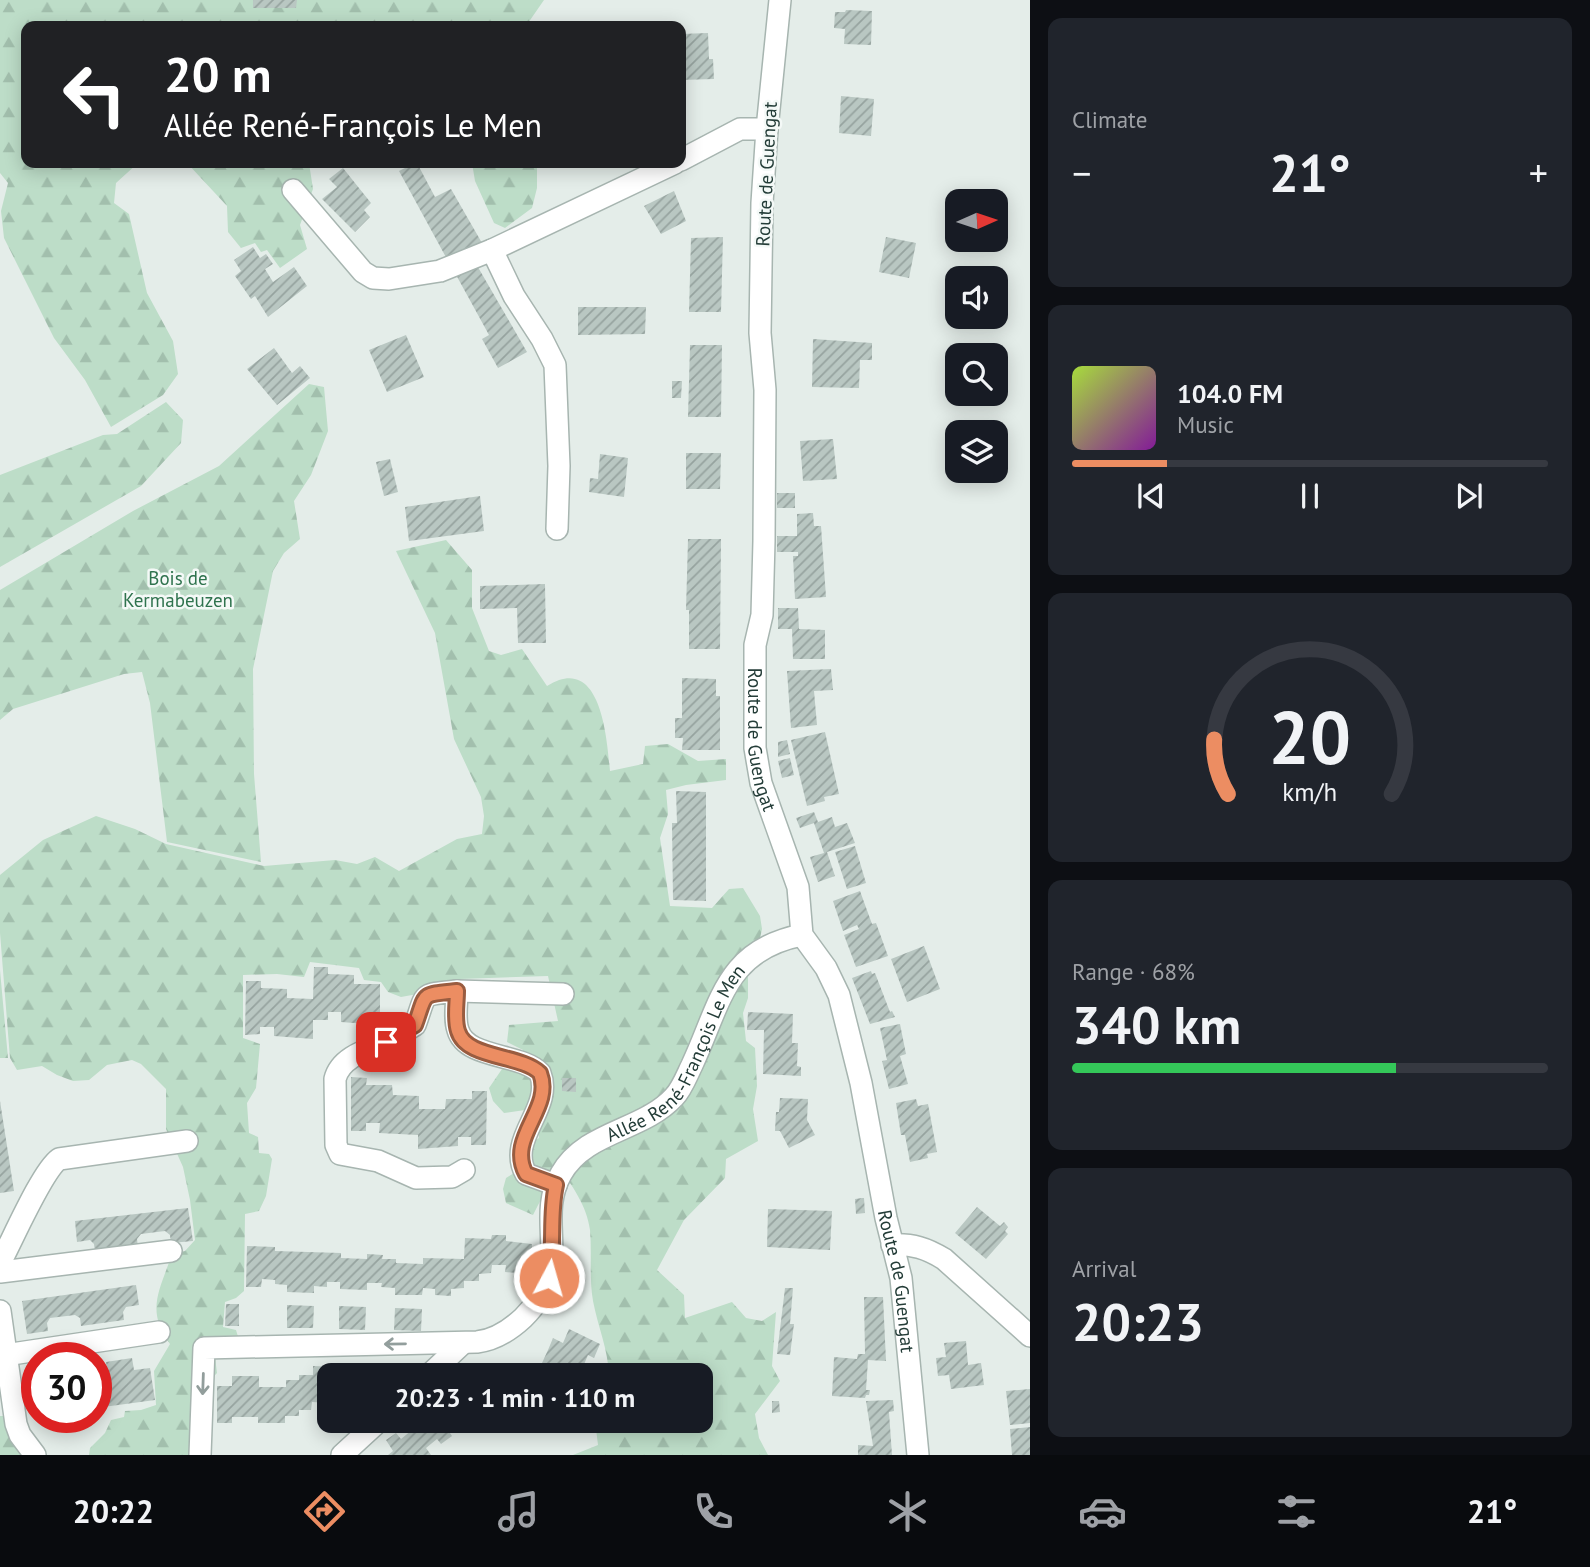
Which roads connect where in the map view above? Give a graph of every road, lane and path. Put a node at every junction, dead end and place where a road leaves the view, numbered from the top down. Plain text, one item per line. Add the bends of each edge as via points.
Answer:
1 (780, 0) edge
2 (766, 129) junction
3 (686, 157) edge
4 (664, 168) edge
5 (293, 190) dead end
6 (492, 250) junction
7 (557, 528) dead end
8 (802, 935) junction
9 (457, 991) junction
10 (563, 994) dead end
11 (187, 1141) dead end
12 (464, 1170) dead end
13 (556, 1185) junction
14 (892, 1245) junction
15 (170, 1251) dead end
16 (0, 1263) edge
17 (0, 1272) edge
18 (0, 1311) edge
19 (159, 1332) dead end
20 (1030, 1336) edge
21 (463, 1343) junction
22 (3, 1347) edge
23 (442, 1363) edge
24 (366, 1433) edge
25 (35, 1455) edge
26 (200, 1455) edge
27 (342, 1455) edge
28 (918, 1455) edge

1 - 2 street, Route de Guengat
2 - 3 street via 740,129
2 - 8 street, Route de Guengat via 760,333 765,390 764,564 762,615 755,645 754,737 758,771 798,887
4 - 6 street
5 - 6 street via 348,256 373,278 440,271
6 - 7 street via 555,365
8 - 13 street, Allée René-François Le Men via 767,945 741,964 676,1096 656,1112 583,1149
8 - 14 street, Route de Guengat via 839,995
9 - 10 street
9 - 12 street via 424,997 415,1025 337,1070 336,1145 340,1154 378,1161 416,1178 452,1177
9 - 13 street via 456,1025 464,1041 527,1063 540,1073 543,1090 522,1142 521,1161 526,1174
11 - 16 street via 59,1159
13 - 21 street, Allée René-François Le Men via 552,1264 539,1300 495,1338
14 - 20 street via 912,1244 932,1251 964,1274
14 - 28 street, Route de Guengat via 901,1278
15 - 17 street
18 - 22 street
19 - 22 street
21 - 23 street
21 -> 26 street, Allée René-François Le Men via 204,1348
22 - 25 street via 16,1424
24 - 27 street

